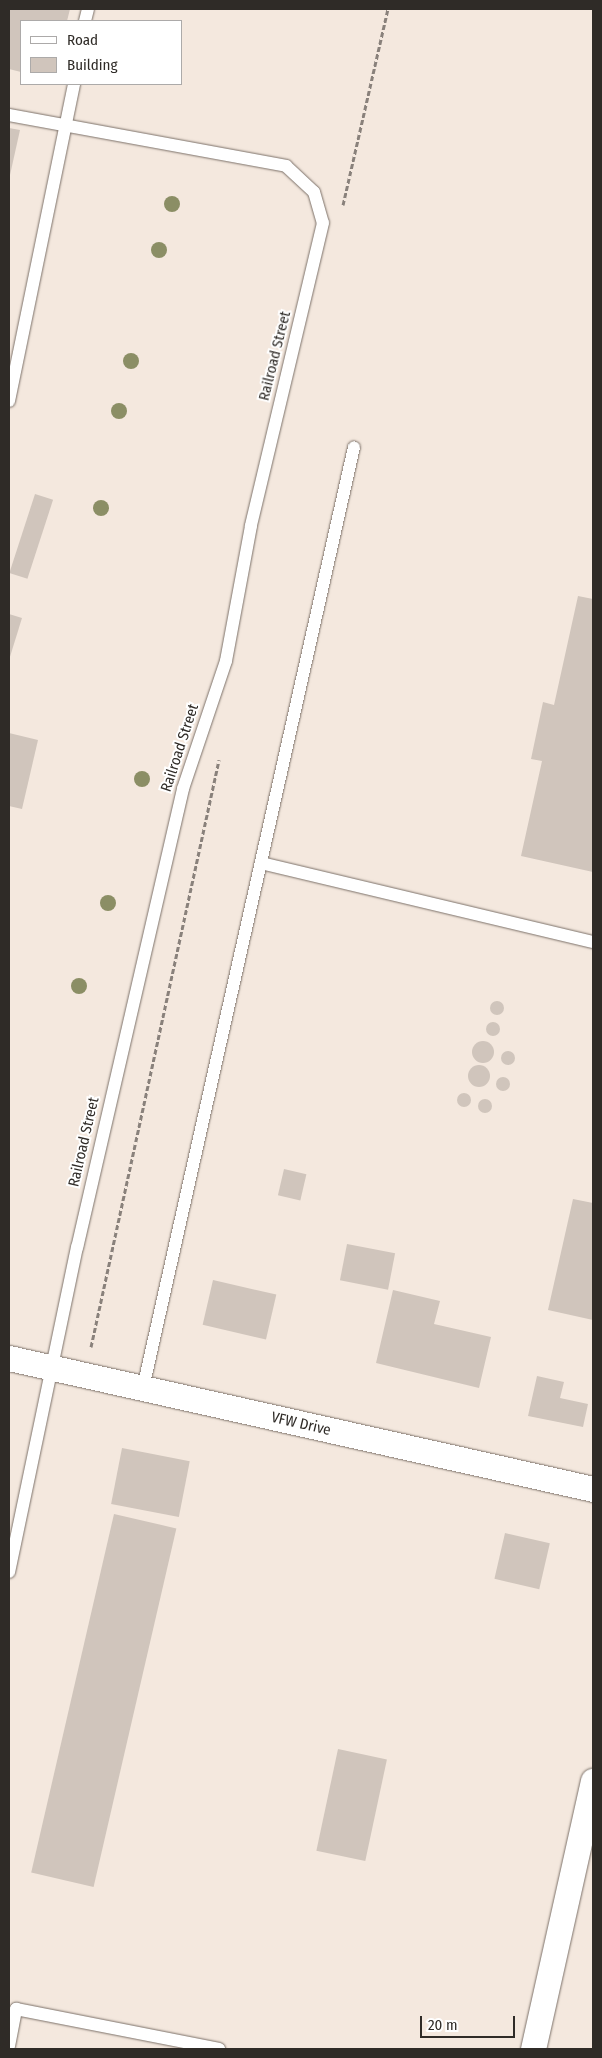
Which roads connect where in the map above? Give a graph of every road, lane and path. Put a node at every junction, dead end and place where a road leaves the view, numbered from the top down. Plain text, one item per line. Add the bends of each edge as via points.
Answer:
1 (74, 85) edge
2 (9, 114) edge
3 (66, 127) junction
4 (9, 401) edge
5 (354, 447) dead end
6 (261, 863) junction
7 (593, 942) edge
8 (9, 1358) edge
9 (54, 1368) junction
10 (143, 1388) junction
11 (593, 1489) edge
12 (9, 1572) edge
13 (593, 1781) edge
14 (9, 2046) edge
15 (219, 2049) edge
16 (533, 2049) edge

1 - 3 lane
2 - 3 lane, Railroad Street
3 - 4 lane
3 - 9 lane, Railroad Street via 286,166 314,192 322,223 251,526 226,660 180,799 77,1247
5 - 6 lane
6 - 7 lane
6 - 10 lane
8 - 9 street, VFW Drive
9 - 10 street, VFW Drive
9 - 12 lane, Railroad Street
10 - 11 street, VFW Drive
13 - 16 street
14 - 15 lane via 16,2009

